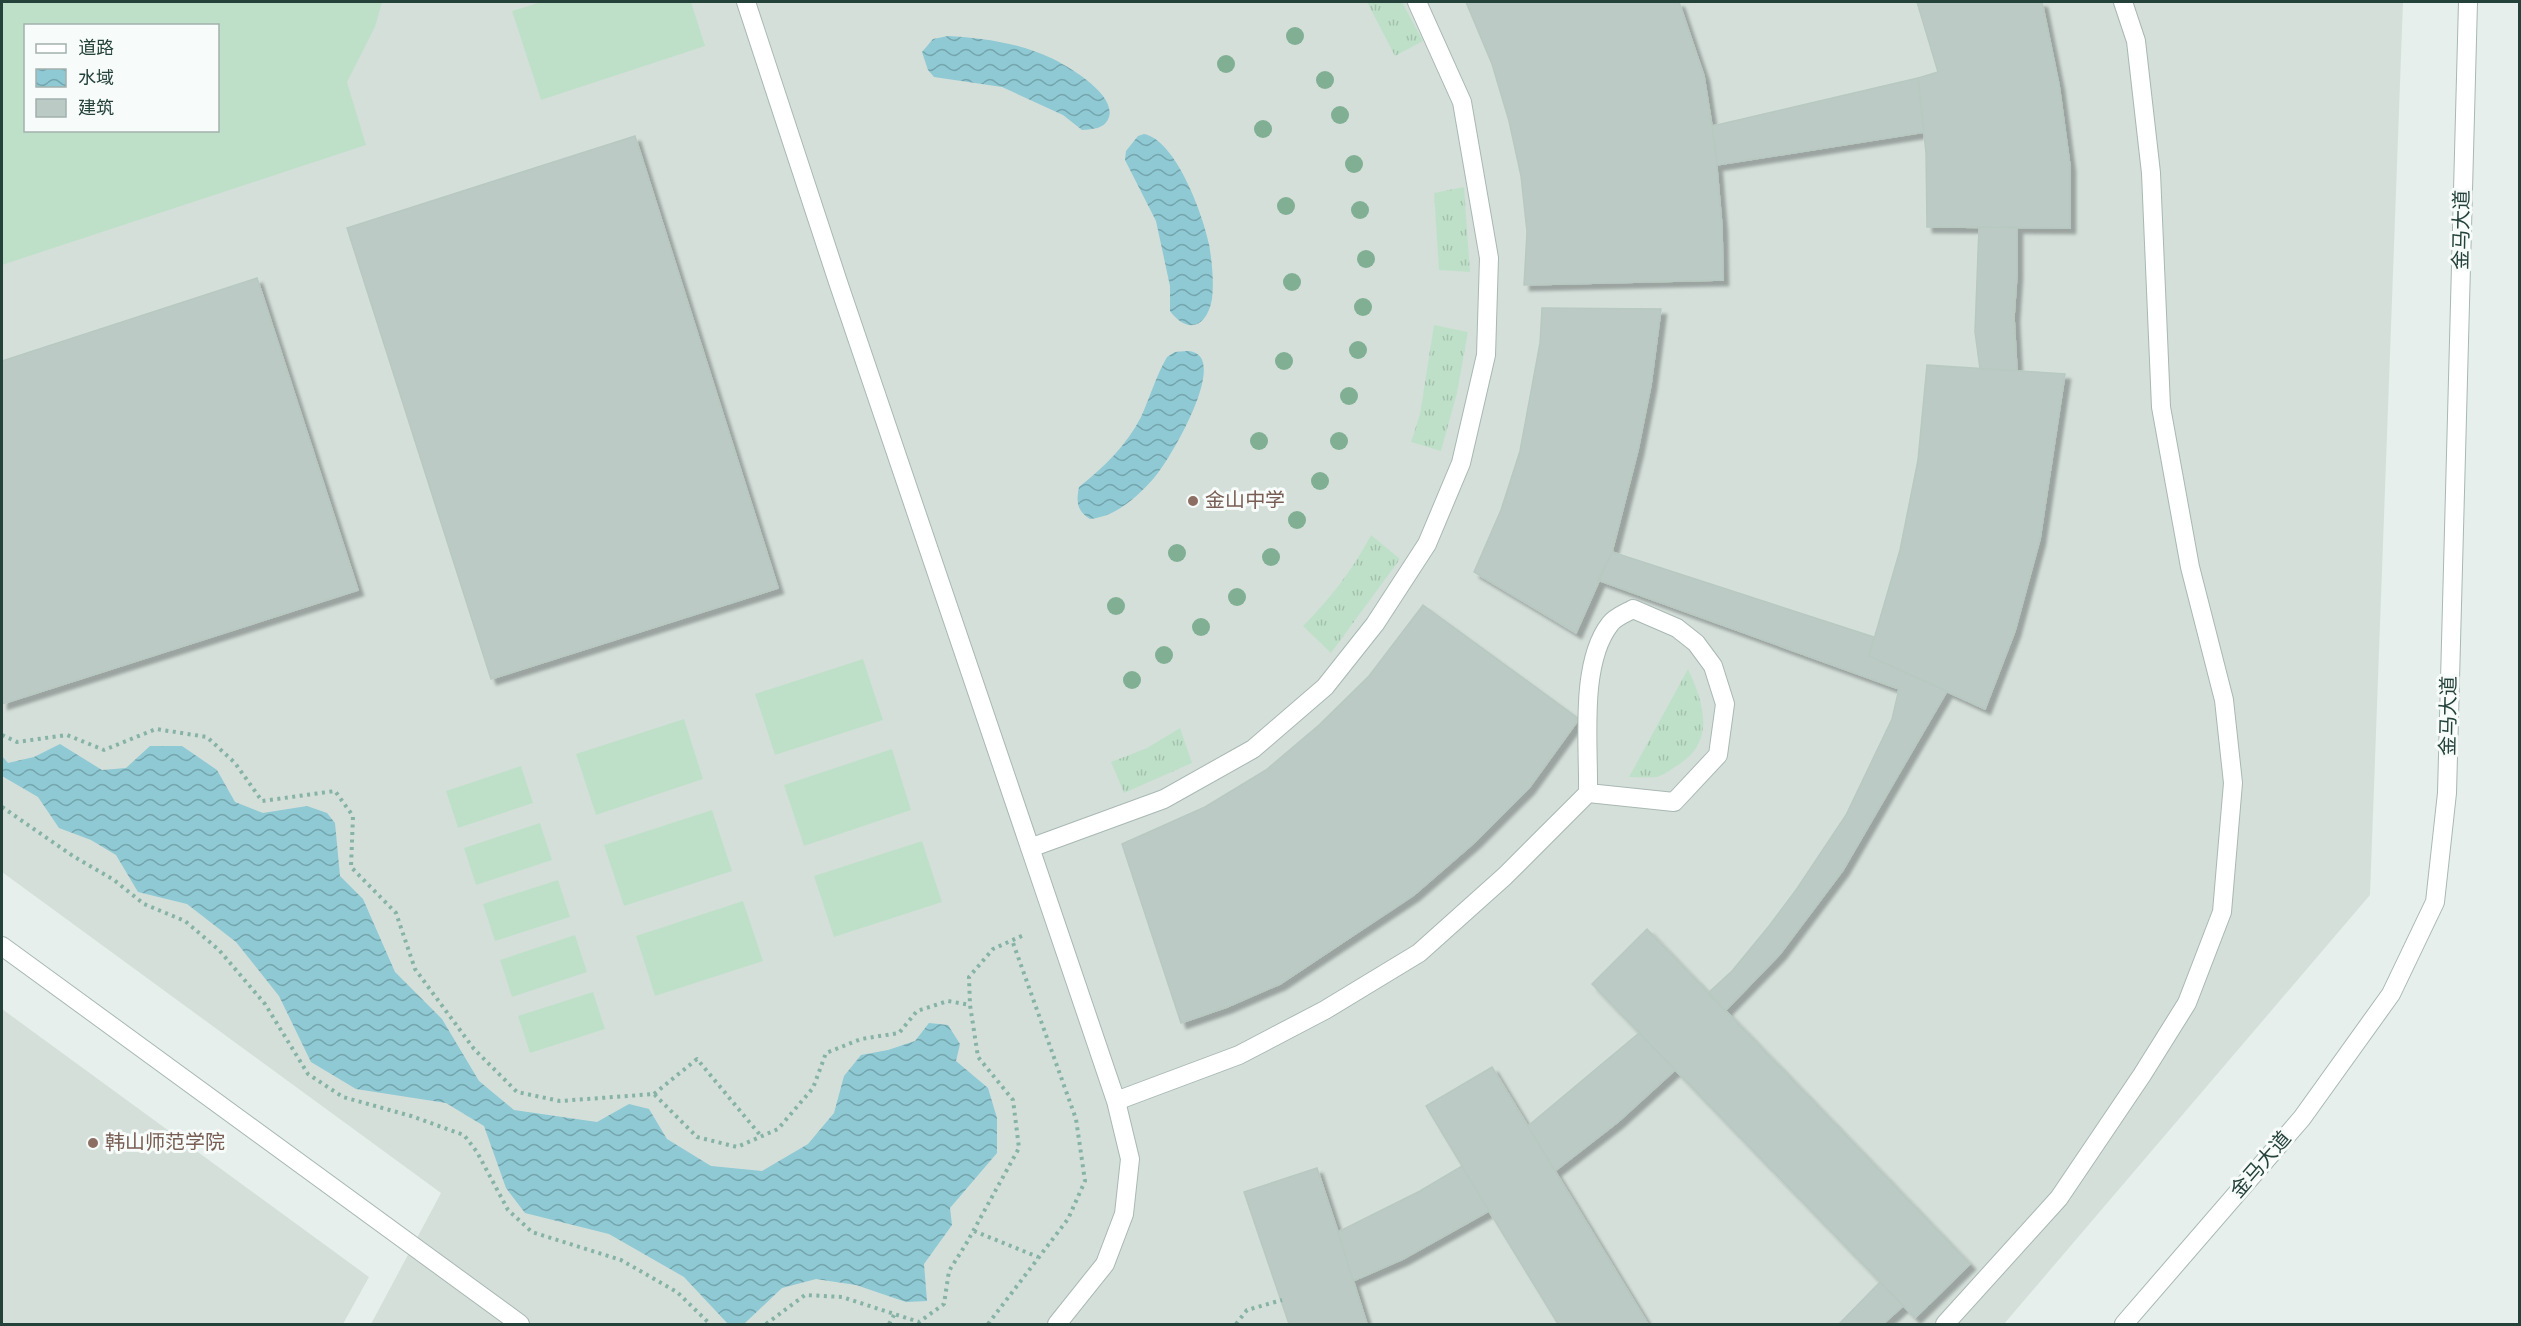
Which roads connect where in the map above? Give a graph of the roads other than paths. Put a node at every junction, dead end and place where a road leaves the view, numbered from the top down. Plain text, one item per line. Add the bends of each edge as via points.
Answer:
1 (746, 2) edge
2 (1417, 2) edge
3 (2123, 2) edge
4 (2468, 2) edge
5 (1588, 793) junction
6 (1030, 848) junction
7 (2, 946) edge
8 (1116, 1101) junction
9 (520, 1324) edge
10 (1057, 1324) edge
11 (1945, 1324) edge
12 (2124, 1324) edge

1 - 6 street
2 - 6 street via 1462,102 1489,258 1486,355 1461,463 1427,544 1376,624 1325,687 1253,749 1164,799
3 - 11 street via 2136,41 2151,173 2161,407 2190,567 2224,700 2233,783 2222,912 2187,1003 2135,1085 2059,1198
4 - 12 street, 金马大道 via 2447,793 2435,902 2391,994 2302,1118
5 - 5 street via 1674,801 1718,755 1725,704 1713,666 1696,643 1677,628 1633,609 1611,622 1595,651 1589,689
5 - 8 street via 1505,876 1419,953 1325,1010 1239,1055
6 - 8 street
7 - 9 street
8 - 10 street via 1130,1160 1124,1214 1105,1264

